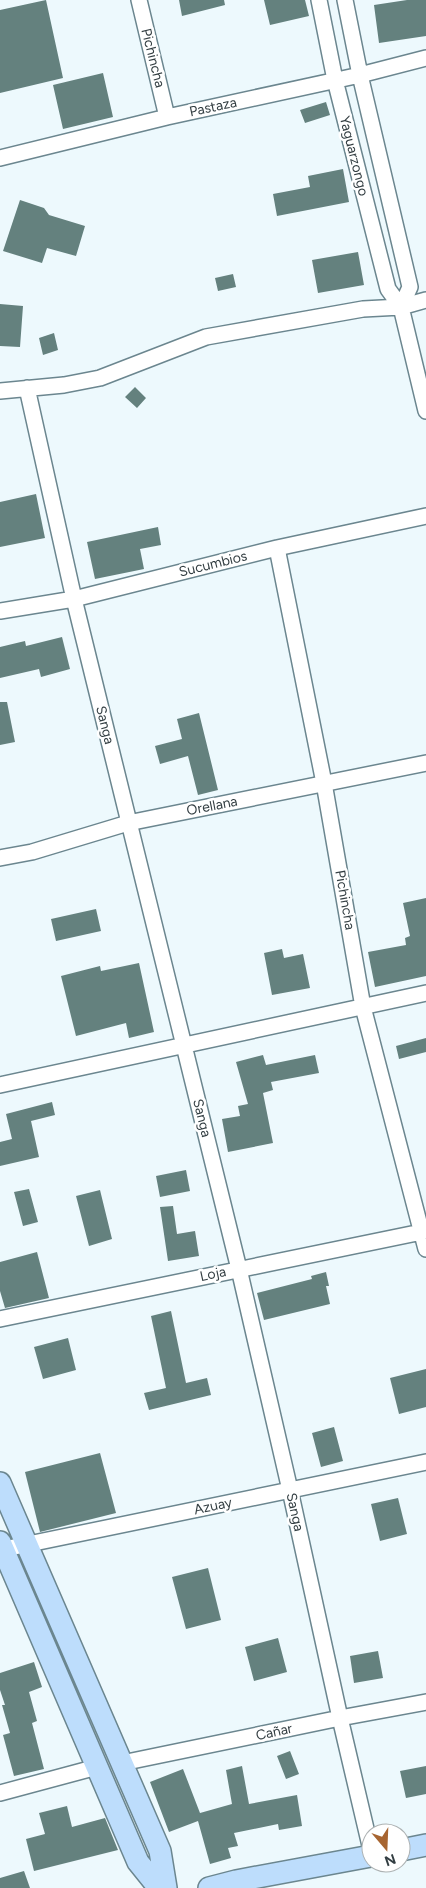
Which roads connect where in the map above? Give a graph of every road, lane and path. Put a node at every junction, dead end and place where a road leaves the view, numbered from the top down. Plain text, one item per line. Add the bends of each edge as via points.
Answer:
1 (139, 0) edge
2 (319, 0) edge
3 (345, 0) edge
4 (426, 58) edge
5 (360, 74) junction
6 (335, 80) junction
7 (167, 117) junction
8 (0, 158) edge
9 (426, 300) edge
10 (401, 308) junction
11 (27, 388) junction
12 (0, 392) edge
13 (426, 411) edge
14 (426, 516) edge
15 (277, 548) junction
16 (74, 599) junction
17 (0, 611) edge
18 (426, 763) edge
19 (324, 783) junction
20 (128, 823) junction
21 (0, 858) edge
22 (426, 993) edge
23 (363, 1007) junction
24 (184, 1045) junction
25 (0, 1085) edge
26 (424, 1231) edge
27 (426, 1249) edge
28 (239, 1269) junction
29 (0, 1319) edge
30 (426, 1462) edge
31 (0, 1483) edge
32 (290, 1490) junction
33 (28, 1546) junction
34 (1, 1547) edge
35 (426, 1702) edge
36 (340, 1718) junction
37 (122, 1763) junction
38 (97, 1768) junction
39 (0, 1793) edge
40 (365, 1823) edge
41 (426, 1845) edge
42 (411, 1848) edge
43 (361, 1858) edge
44 (159, 1888) edge
45 (166, 1888) edge
46 (209, 1888) edge

1 - 7 street, Pichincha
2 - 6 street, Yaguarzongo
3 - 5 street, Yaguarzongo
4 - 5 street, Pastaza
5 - 6 street, Pastaza
5 - 10 street, Yaguarzongo via 410,286
6 - 7 street, Pastaza
6 - 10 street, Yaguarzongo via 388,289
7 - 8 street, Pastaza
9 - 10 street
10 - 11 street via 363,309 206,337 100,378
10 - 13 street, Yaguarzongo
11 - 12 street
11 - 16 street, Sanga
14 - 15 street, Sucumbios
15 - 16 street, Sucumbios
15 - 19 street, Pichincha
16 - 17 street, Sucumbios
16 - 20 street, Sanga
18 - 19 street, Orellana
19 - 20 street, Orellana
19 - 23 street, Pichincha
20 - 21 street, Orellana via 32,852
20 - 24 street, Sanga
22 - 23 street
23 - 24 street
23 - 26 street, Pichincha
24 - 25 street
24 - 28 street, Sanga
26 - 27 street, Pichincha
26 - 28 street, Loja
28 - 29 street, Loja
28 - 32 street, Sanga
30 - 32 street, Azuay
31 - 33 main road
32 - 33 street, Azuay
32 - 36 street, Sanga
33 - 34 street, Azuay
33 - 37 main road
34 - 38 main road
35 - 36 street, Cañar
36 - 37 street, Cañar
36 - 40 street, Sanga
37 - 45 main road via 160,1851
38 - 39 street
38 - 44 main road via 138,1862
41 - 42 main road
43 - 46 main road

